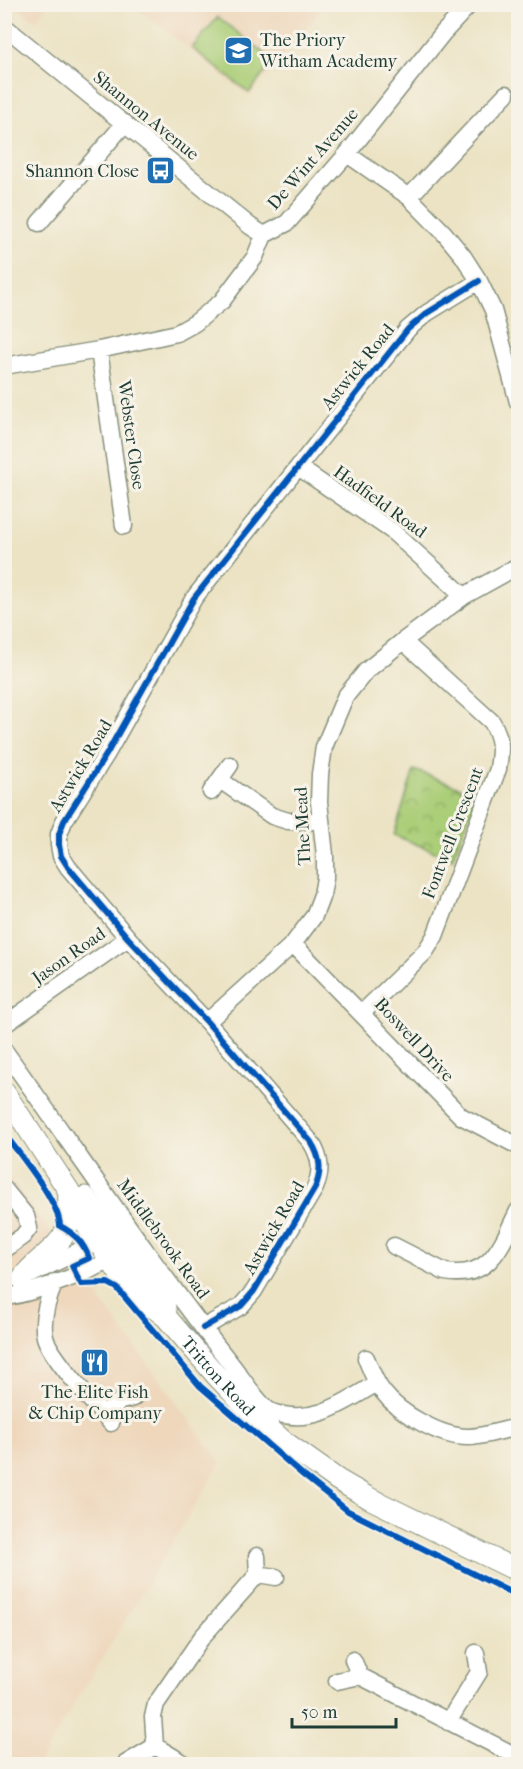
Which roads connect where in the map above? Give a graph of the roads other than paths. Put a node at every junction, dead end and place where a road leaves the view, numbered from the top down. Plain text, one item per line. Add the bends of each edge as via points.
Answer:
1 (470, 4) edge
2 (4, 26) edge
3 (506, 94) dead end
4 (125, 123) junction
5 (347, 154) junction
6 (409, 197) junction
7 (39, 224) dead end
8 (264, 235) junction
9 (479, 280) junction
10 (99, 350) junction
11 (4, 366) edge
12 (518, 400) edge
13 (298, 467) junction
14 (124, 526) dead end
15 (519, 567) edge
16 (464, 596) junction
17 (403, 641) junction
18 (230, 765) dead end
19 (321, 821) junction
20 (128, 938) junction
21 (293, 944) junction
22 (362, 1013) junction
23 (207, 1022) junction
24 (4, 1025) edge
25 (4, 1050) edge
26 (4, 1092) edge
27 (519, 1146) edge
28 (4, 1189) edge
29 (69, 1191) junction
30 (519, 1211) edge
31 (104, 1237) junction
32 (394, 1246) dead end
33 (4, 1250) edge
34 (118, 1255) junction
35 (55, 1282) junction
36 (13, 1285) edge
37 (4, 1297) edge
38 (203, 1328) junction
39 (366, 1358) dead end
40 (377, 1383) junction
41 (133, 1398) dead end
42 (509, 1429) dead end
43 (257, 1556) dead end
44 (519, 1571) edge
45 (258, 1574) junction
46 (276, 1577) dead end
47 (476, 1653) dead end
48 (354, 1660) dead end
49 (360, 1676) junction
50 (337, 1681) dead end
51 (448, 1722) junction
52 (155, 1746) junction
53 (519, 1757) edge
54 (125, 1764) edge
55 (185, 1764) edge

1 - 5 street, De Wint Avenue
2 - 4 street, Shannon Avenue
3 - 6 street
4 - 7 street
4 - 8 street, Shannon Avenue
5 - 6 street
5 - 8 street, De Wint Avenue via 287,223
6 - 9 street via 444,232
8 - 10 street, De Wint Avenue via 255,256 222,301 195,323 177,333
9 - 12 street via 493,310
9 - 13 street, Astwick Road via 408,329
10 - 11 street, De Wint Avenue
10 - 14 street, Webster Close
13 - 16 street, Hadfield Road via 392,531
13 - 20 street, Astwick Road via 194,598 59,834 61,856 68,867
15 - 16 street, The Mead
16 - 17 street, The Mead
17 - 19 street, The Mead via 366,670 345,696 324,747
17 - 22 street, Fontwell Crescent via 492,722 500,736 501,751 498,769 435,936 425,952
18 - 19 street via 215,786 272,816 288,821
19 - 21 street, The Mead via 326,855 322,895 314,916
20 - 23 street, Astwick Road
20 - 24 street, Jason Road
21 - 22 street, Boswell Drive
21 - 23 street, The Mead
22 - 27 street, Boswell Drive via 461,1116
23 - 38 street, Astwick Road via 311,1142 321,1163 315,1188 254,1291 242,1306
25 - 38 street, Middlebrook Road
26 - 29 main road
28 - 33 street via 28,1221 23,1236
29 - 31 main road, Tritton Road via 81,1218
29 - 36 main road via 62,1238
30 - 32 street via 495,1255 472,1271 445,1272
31 - 34 main road, Tritton Road
31 - 36 street
34 - 35 street
34 - 44 main road, Tritton Road via 140,1297 166,1317 216,1375 283,1441 369,1498
35 - 37 street
35 - 41 street via 48,1299 45,1338 53,1353 107,1419 121,1401
38 - 40 street, Middlebrook Road via 272,1412 307,1417 324,1413
39 - 40 street
40 - 42 street via 405,1413 457,1436
43 - 45 street
45 - 46 street
45 - 52 street via 202,1637 156,1704
47 - 51 street via 486,1668
48 - 49 street
49 - 50 street
49 - 51 street
51 - 53 street
52 - 54 street
52 - 55 street

